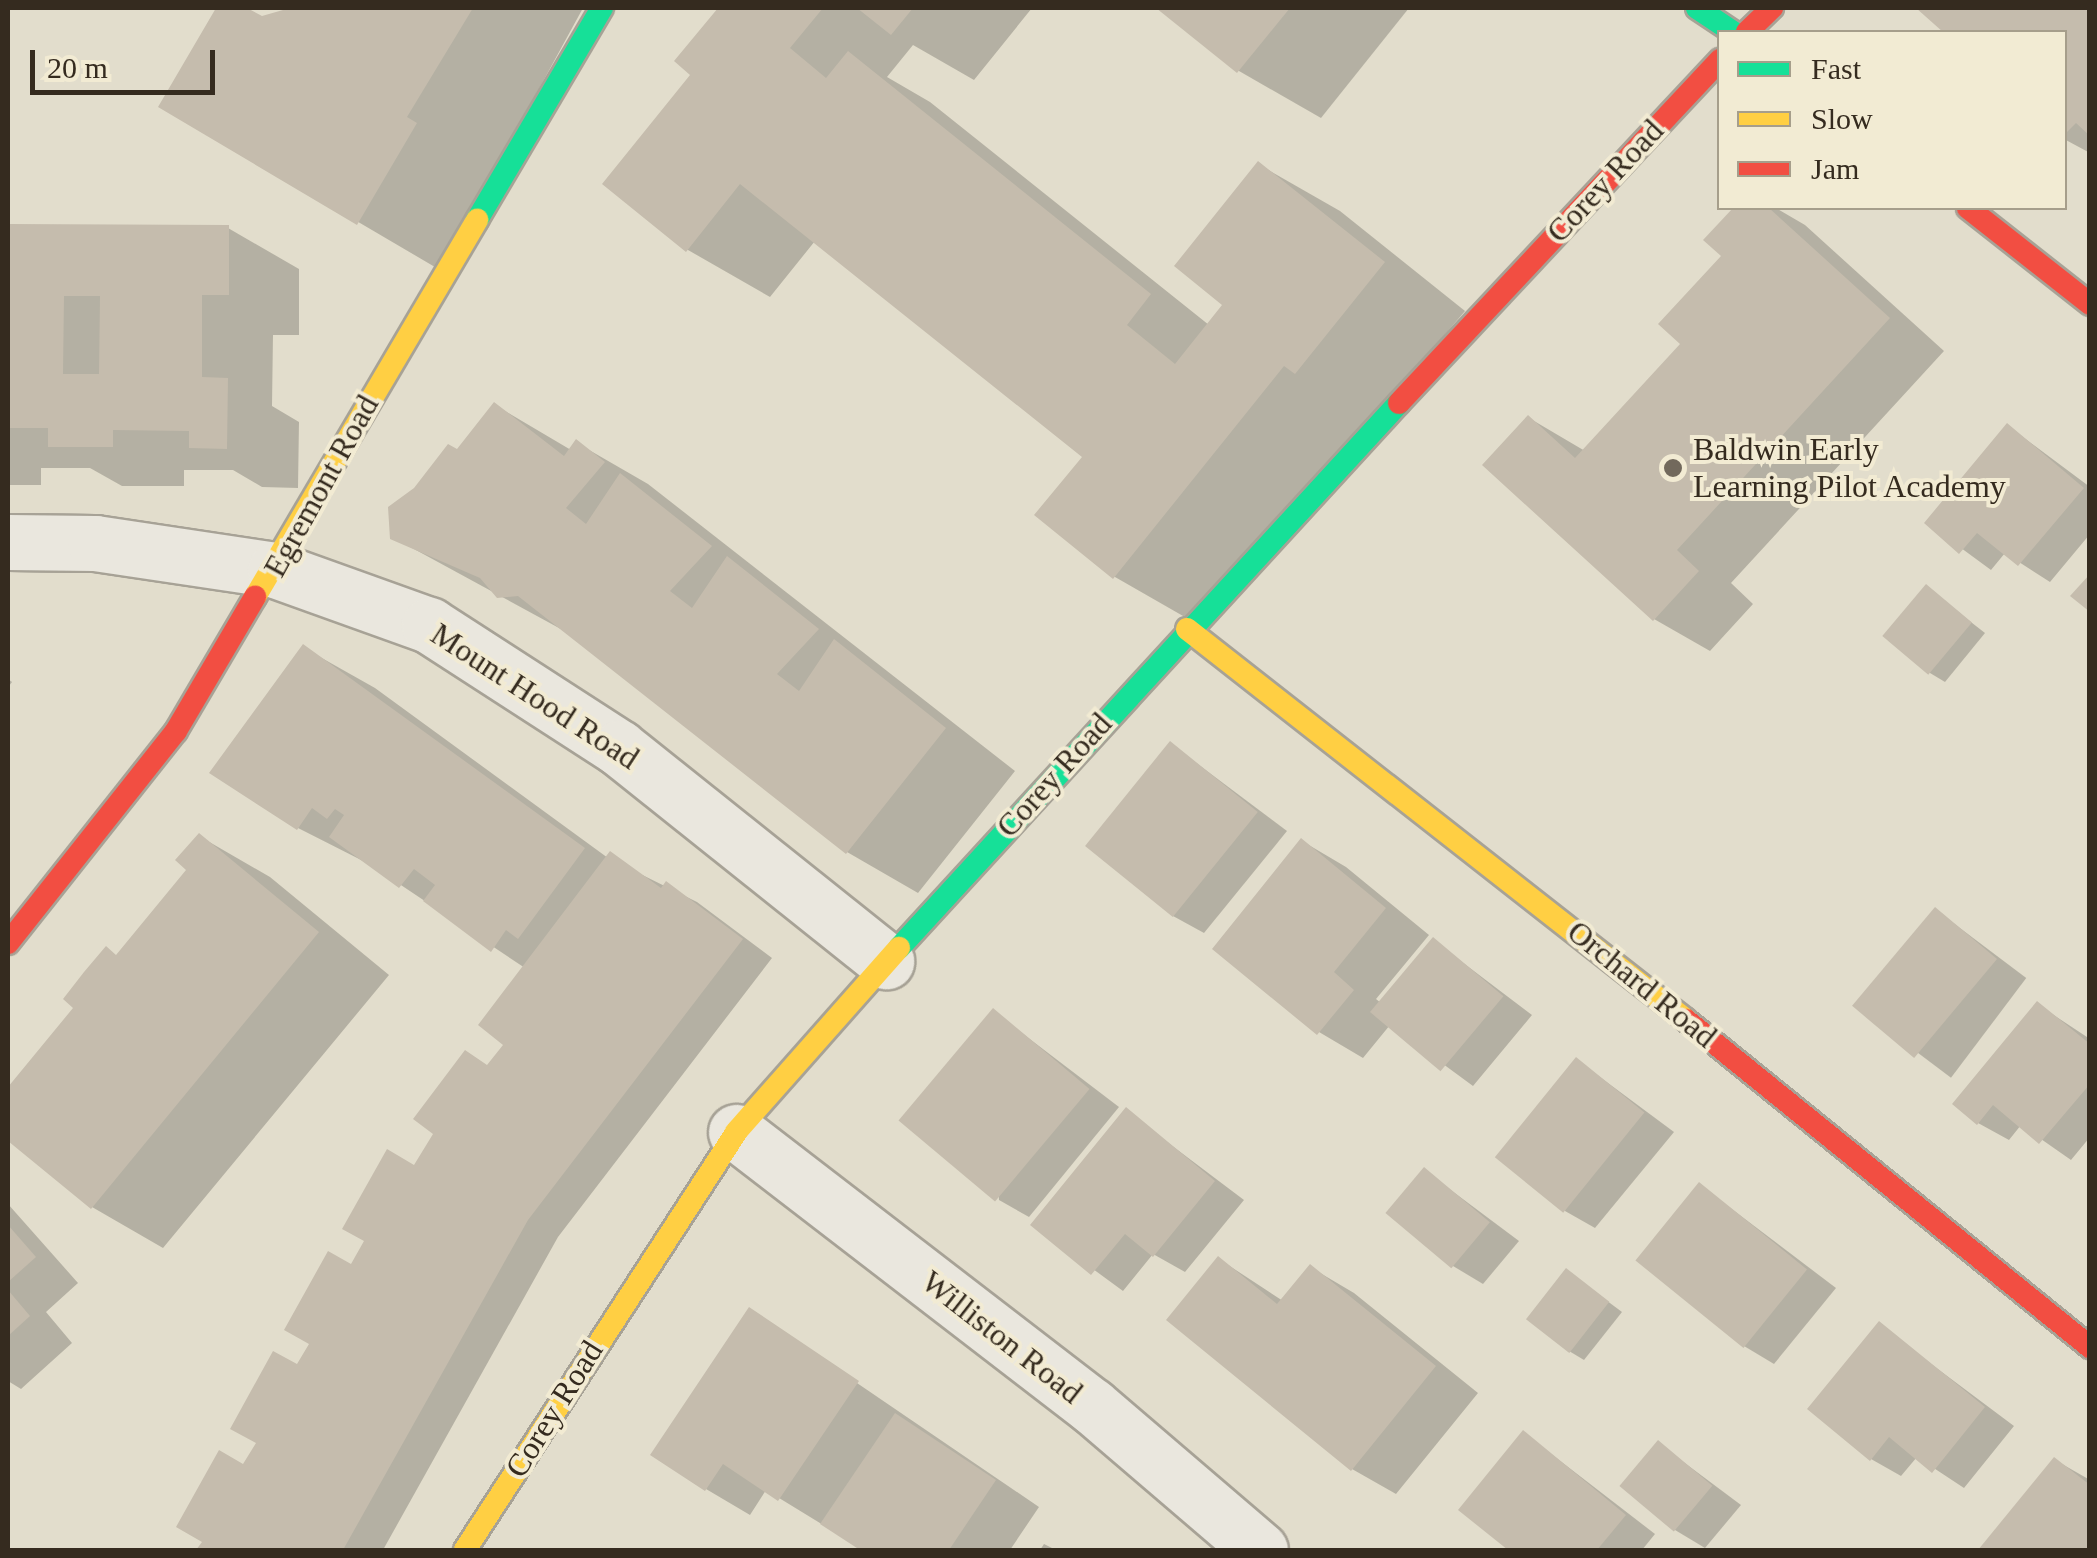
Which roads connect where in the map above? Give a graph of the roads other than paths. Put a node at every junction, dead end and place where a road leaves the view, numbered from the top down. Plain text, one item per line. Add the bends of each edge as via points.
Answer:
1 (602, 8) edge
2 (1697, 8) edge
3 (1772, 8) edge
4 (1730, 30) edge
5 (1748, 30) edge
6 (1717, 63) edge
7 (1971, 210) edge
8 (2090, 304) edge
9 (8, 542) edge
10 (275, 570) junction
11 (1187, 629) junction
12 (8, 943) edge
13 (886, 961) junction
14 (736, 1132) junction
15 (2090, 1347) edge
16 (465, 1550) edge
17 (1260, 1550) edge

1 - 10 street, Egremont Road
2 - 4 street
3 - 5 street
6 - 11 street, Corey Road
7 - 8 street
9 - 10 street, Mount Hood Road via 95,543
10 - 12 street, Egremont Road via 176,732
10 - 13 street, Mount Hood Road via 390,608 483,654 646,768
11 - 13 street, Corey Road
11 - 15 street, Orchard Road via 1478,850
13 - 14 street, Corey Road
14 - 16 street, Corey Road
14 - 17 street, Williston Road via 1092,1406

